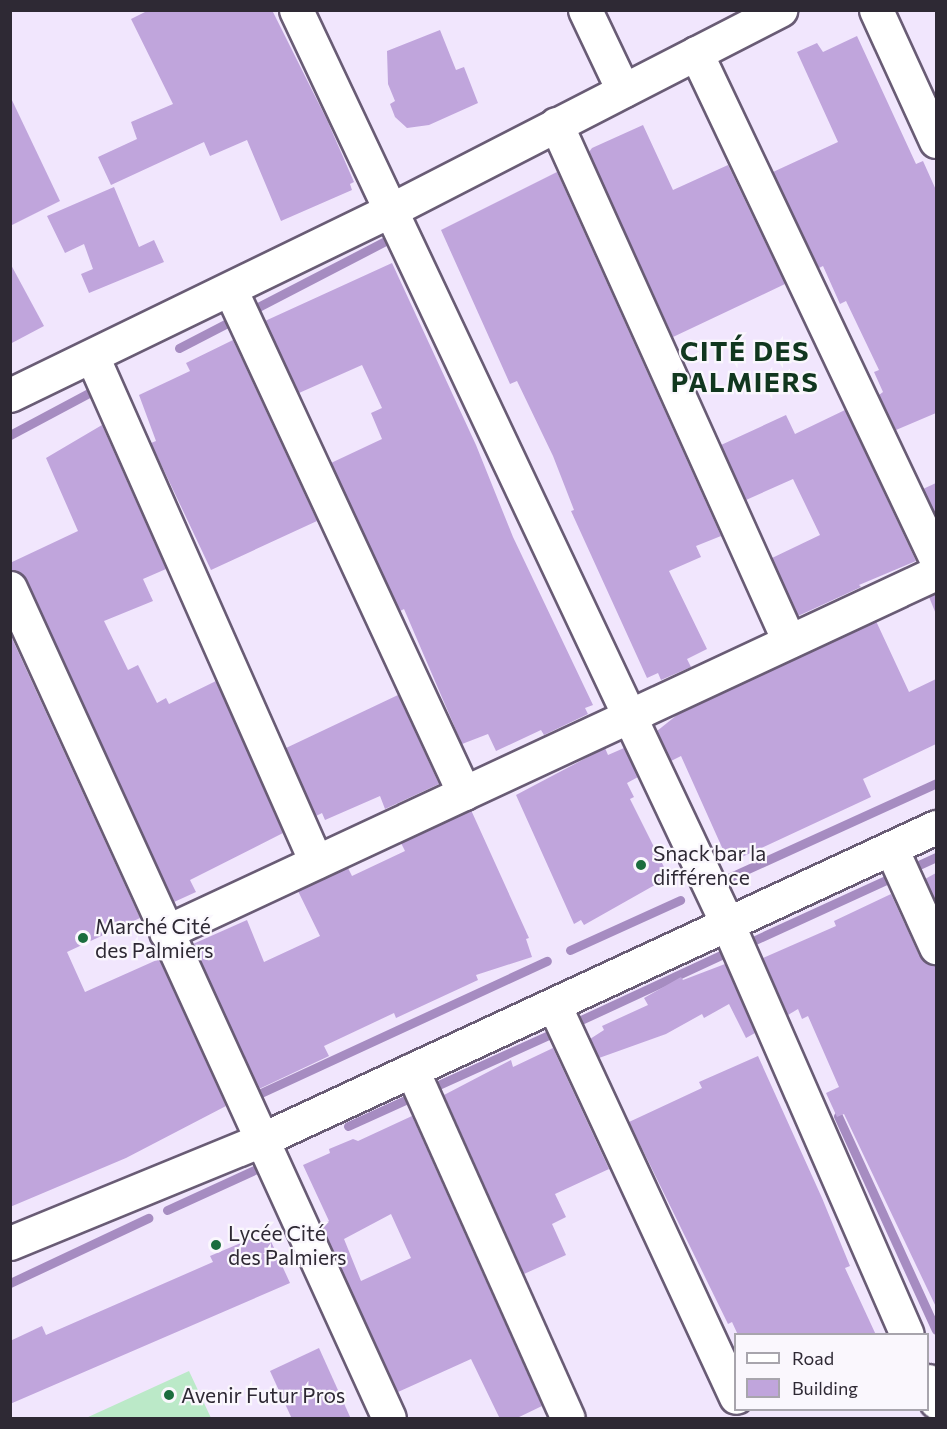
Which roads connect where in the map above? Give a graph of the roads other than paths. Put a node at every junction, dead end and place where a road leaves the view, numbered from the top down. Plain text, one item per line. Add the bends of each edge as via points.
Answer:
1 (296, 10) edge
2 (585, 10) edge
3 (780, 10) edge
4 (876, 10) edge
5 (696, 53) junction
6 (623, 90) junction
7 (556, 124) junction
8 (936, 141) edge
9 (389, 211) junction
10 (230, 289) junction
11 (92, 356) junction
12 (10, 395) edge
13 (936, 559) edge
14 (936, 573) edge
15 (10, 588) edge
16 (789, 641) junction
17 (629, 716) junction
18 (464, 793) junction
19 (936, 827) edge
20 (891, 848) junction
21 (316, 862) junction
22 (728, 925) junction
23 (166, 932) junction
24 (936, 947) edge
25 (554, 1005) junction
26 (412, 1070) junction
27 (261, 1140) junction
28 (10, 1242) edge
29 (906, 1333) edge
30 (929, 1385) edge
31 (734, 1395) edge
32 (936, 1401) edge
33 (389, 1419) edge
34 (568, 1419) edge

1 - 9 street
2 - 6 street
3 - 5 street
4 - 8 street
5 - 6 street
5 - 13 street
6 - 7 street
7 - 9 street
7 - 16 street
9 - 10 street
9 - 17 street
10 - 11 street
10 - 18 street
11 - 12 street
11 - 21 street
14 - 16 street
15 - 23 street
16 - 17 street
17 - 18 street
17 - 22 street
18 - 21 street
19 - 20 street
20 - 22 street
20 - 24 street
21 - 23 street
22 - 25 street
22 - 29 street
23 - 27 street
25 - 26 street
25 - 31 street
26 - 27 street
26 - 34 street
27 - 28 street
27 - 33 street
30 - 32 street

